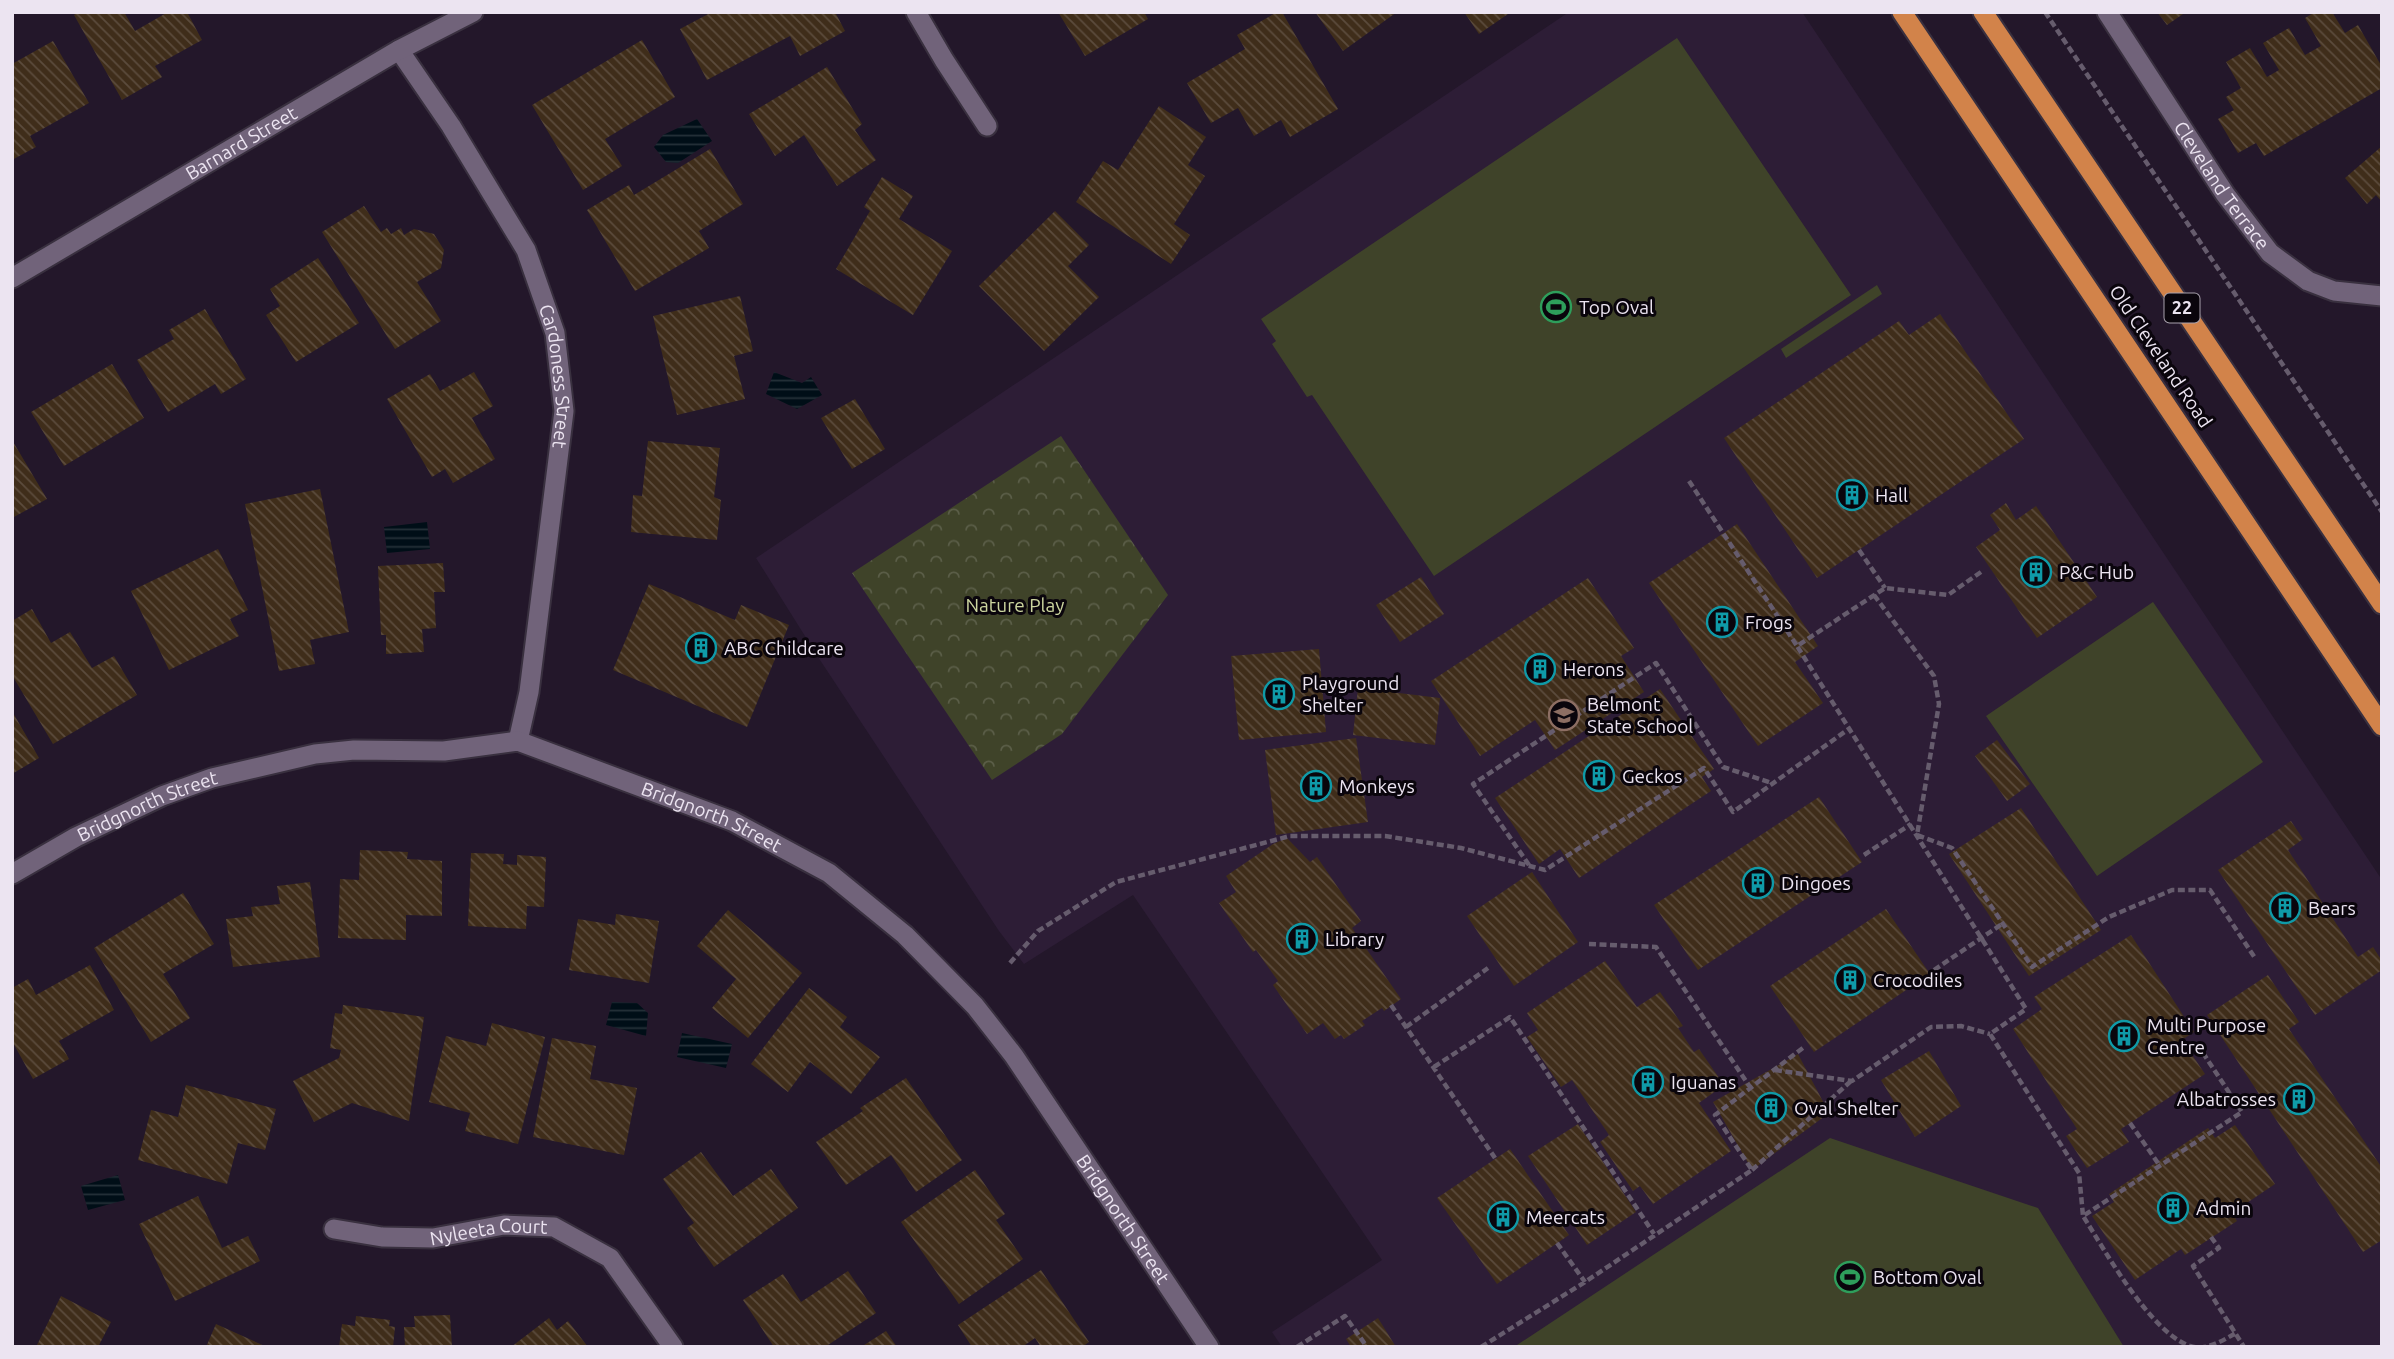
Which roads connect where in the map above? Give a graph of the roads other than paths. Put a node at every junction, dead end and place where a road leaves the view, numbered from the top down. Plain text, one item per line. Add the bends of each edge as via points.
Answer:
1 (473, 12) edge
2 (916, 12) edge
3 (1902, 12) edge
4 (1983, 12) edge
5 (2107, 12) edge
6 (398, 50) junction
7 (987, 126) dead end
8 (12, 278) edge
9 (2382, 296) edge
10 (2382, 604) edge
11 (2382, 726) edge
12 (518, 741) junction
13 (12, 874) edge
14 (334, 1230) dead end
15 (673, 1347) edge
16 (1209, 1347) edge

1 - 6 street, Barnard Street
2 - 7 street
3 - 11 highway, Old Cleveland Road
4 - 10 highway, 22
5 - 9 street, Cleveland Terrace via 2225,194 2270,254 2308,281 2334,291
6 - 8 street, Barnard Street
6 - 12 street, Cardoness Street via 526,250 555,332 564,411 529,692
12 - 13 street, Bridgnorth Street via 444,751 354,750 260,765 162,796
12 - 16 street, Bridgnorth Street via 732,821 829,873 905,935 975,1006 1014,1056
14 - 15 street, Nyleeta Court via 433,1238 504,1225 554,1227 610,1258

